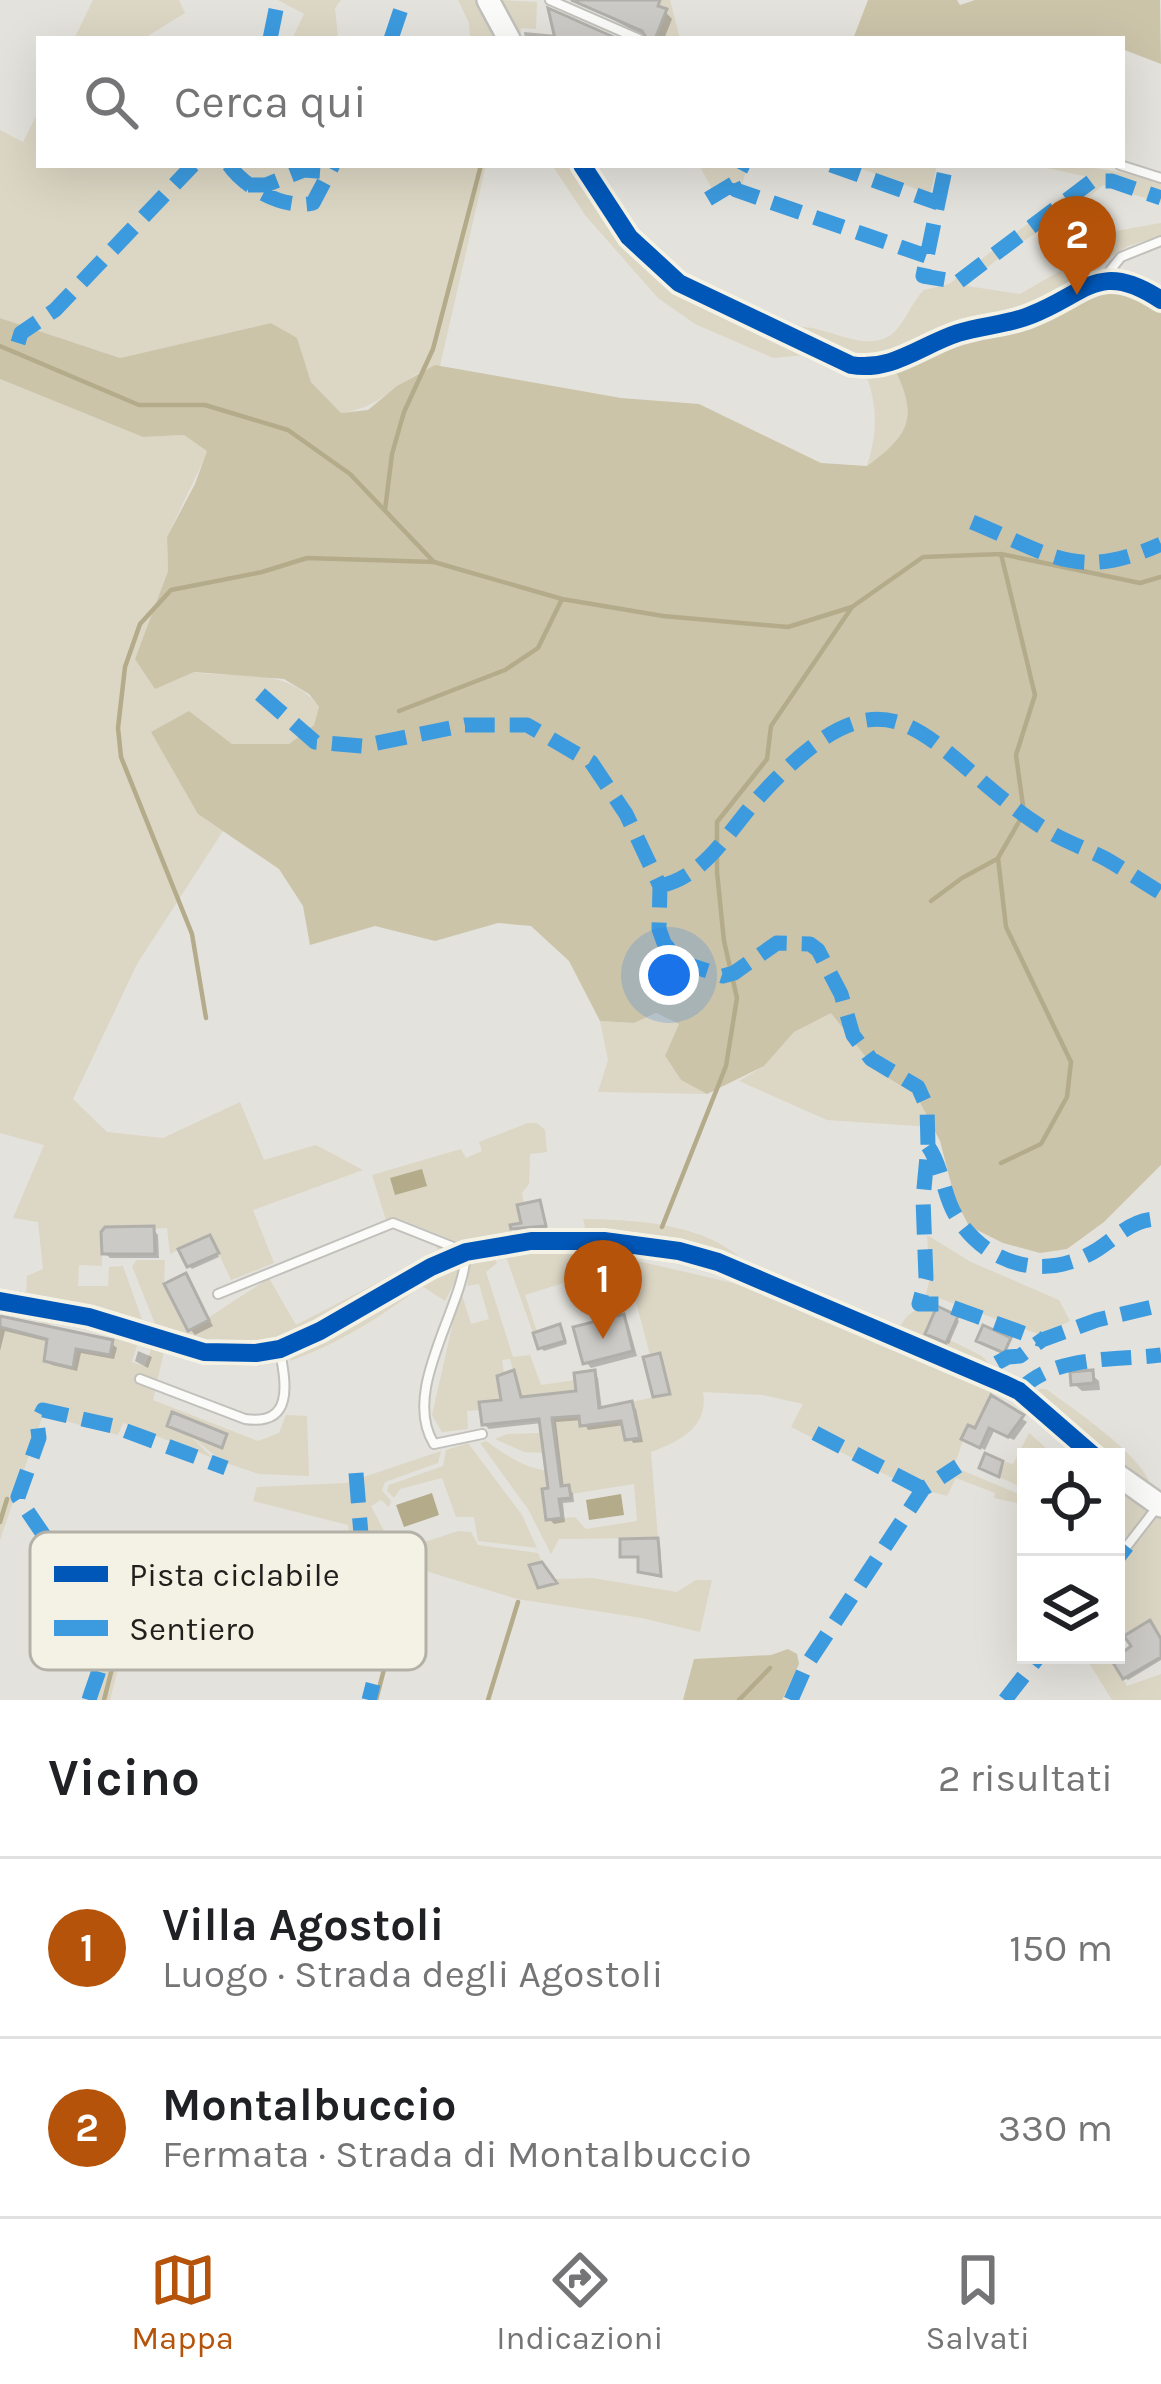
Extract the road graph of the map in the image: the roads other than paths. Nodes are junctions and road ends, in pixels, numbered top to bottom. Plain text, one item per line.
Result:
1 (488, 0) edge
2 (550, 0) edge
3 (507, 36) edge
4 (632, 36) edge
5 (1125, 167) edge
6 (584, 168) edge
7 (1161, 178) edge
8 (1161, 241) edge
9 (1102, 281) junction
10 (1161, 300) edge
11 (466, 1252) junction
12 (218, 1294) dead end
13 (0, 1300) edge
14 (280, 1349) junction
15 (140, 1379) dead end
16 (482, 1434) dead end
17 (1085, 1448) edge
18 (1125, 1480) edge
19 (1160, 1505) edge
20 (1127, 1546) dead end

1 - 3 street
2 - 4 lane
5 - 7 lane
6 - 9 street
8 - 9 lane
9 - 10 street
11 - 12 lane
11 - 14 street
11 - 16 lane
11 - 17 street
13 - 14 street
14 - 15 lane
18 - 19 street
19 - 20 lane

